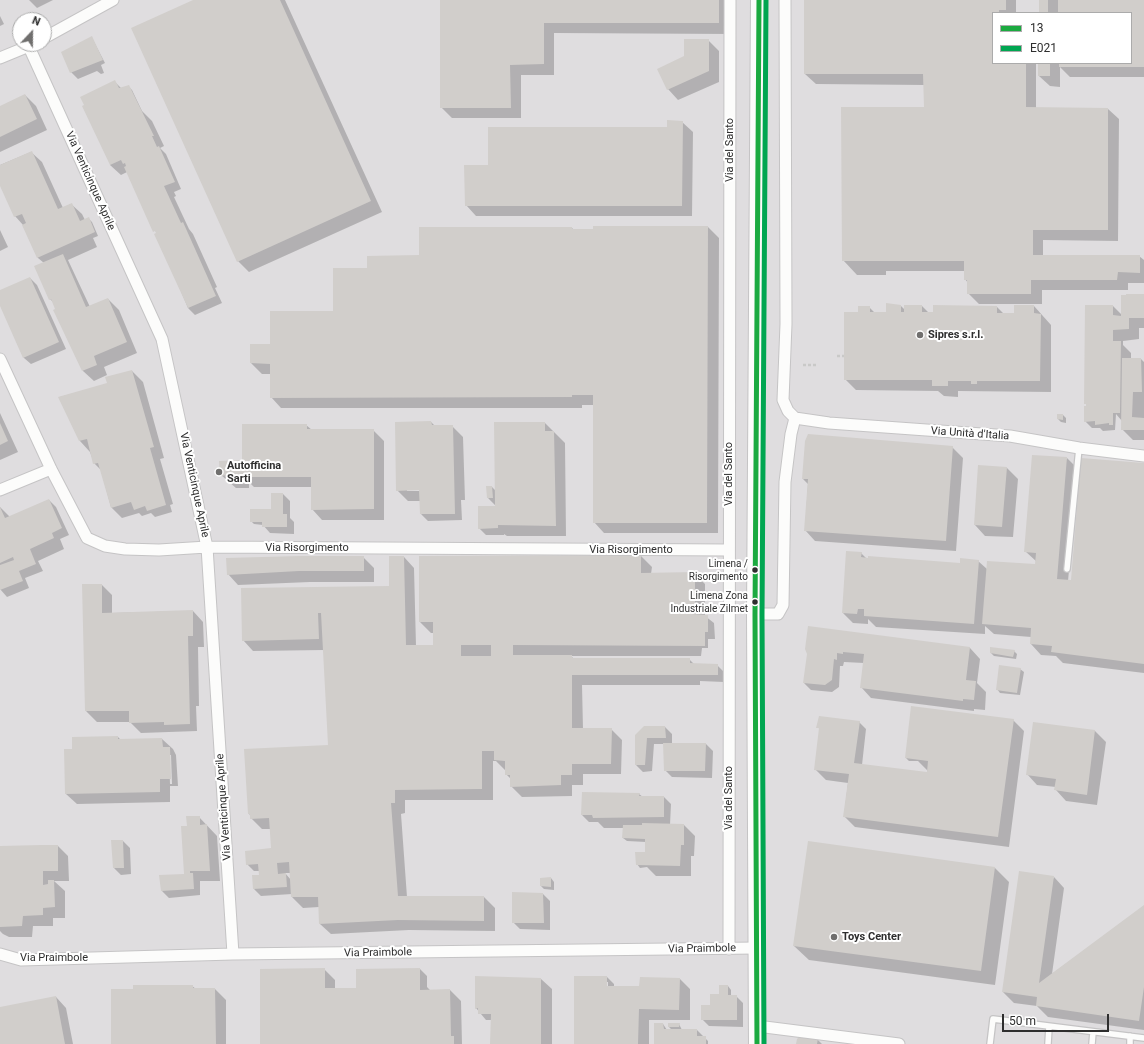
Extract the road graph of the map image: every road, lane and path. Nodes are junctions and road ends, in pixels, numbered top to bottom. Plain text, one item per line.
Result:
1 (113, 0) edge
2 (730, 0) edge
3 (759, 0) edge
4 (785, 0) edge
5 (52, 34) edge
6 (14, 52) edge
7 (34, 52) edge
8 (0, 58) edge
9 (837, 356) dead end
10 (844, 356) dead end
11 (0, 359) edge
12 (804, 365) dead end
13 (816, 365) dead end
14 (795, 418) junction
15 (1079, 448) junction
16 (1144, 456) edge
17 (51, 469) junction
18 (0, 490) edge
19 (207, 547) junction
20 (729, 550) junction
21 (1067, 569) dead end
22 (755, 614) junction
23 (757, 948) junction
24 (729, 949) junction
25 (0, 954) edge
26 (234, 954) junction
27 (757, 1026) junction
28 (1049, 1027) junction
29 (1093, 1032) junction
30 (1130, 1036) junction
31 (1144, 1038) edge
32 (757, 1044) edge
33 (898, 1044) edge
34 (990, 1044) edge
35 (1048, 1044) edge
36 (1092, 1044) edge
37 (1130, 1044) edge

1 - 5 street
2 - 20 street, Via del Santo
3 - 22 street
4 - 14 street
6 - 8 street
7 - 19 street, Via Venticinque Aprile
9 - 10 path
11 - 17 street, Via Risorgimento
12 - 13 path
14 - 15 street, Via Unità d'Italia
14 - 22 street
15 - 16 street, Via Unità d'Italia
15 - 21 lane
17 - 18 street
17 - 19 street, Via Risorgimento
19 - 20 street, Via Risorgimento
19 - 26 street, Via Venticinque Aprile
20 - 24 street, Via del Santo
22 - 23 street
23 - 24 street, Via Praimbole
23 - 27 street
24 - 26 street, Via Praimbole
25 - 26 street, Via Praimbole
27 - 32 street
27 - 33 street
28 - 29 lane
28 - 34 lane
28 - 35 lane
29 - 30 lane
29 - 36 lane
30 - 31 lane
30 - 37 lane

